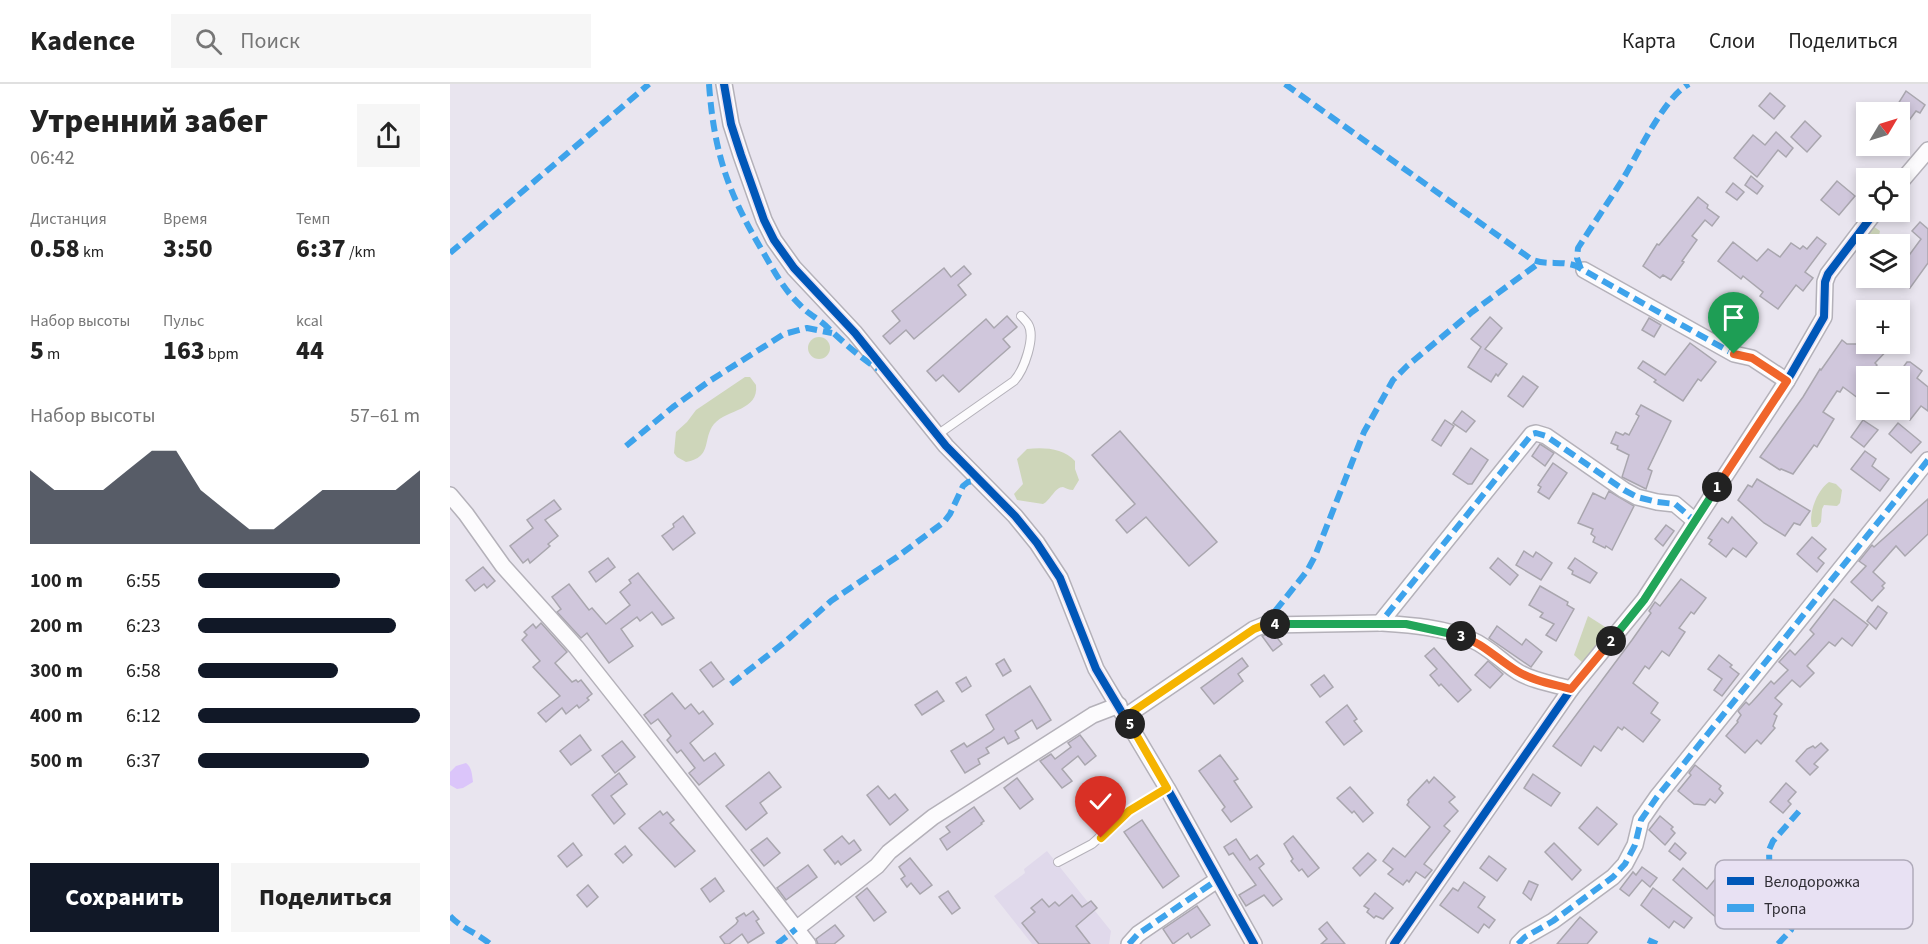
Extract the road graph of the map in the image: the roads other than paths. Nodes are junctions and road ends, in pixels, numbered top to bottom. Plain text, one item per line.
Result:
1 (724, 84) edge
2 (1928, 150) edge
3 (1910, 171) edge
4 (1867, 222) edge
5 (1584, 270) dead end
6 (1021, 316) dead end
7 (1787, 381) junction
8 (937, 435) junction
9 (1928, 460) edge
10 (450, 495) edge
11 (1695, 521) junction
12 (1380, 623) junction
13 (1571, 689) junction
14 (1122, 711) junction
15 (1167, 788) junction
16 (1058, 862) dead end
17 (1217, 880) junction
18 (796, 929) junction
19 (808, 944) edge
20 (1129, 944) edge
21 (1254, 944) edge
22 (1394, 944) edge
23 (1518, 944) edge

1 - 8 street
2 - 3 street
4 - 7 street
5 - 7 street
6 - 8 lane
7 - 11 street
8 - 14 street
9 - 23 street
10 - 18 street
11 - 12 street
11 - 13 street
12 - 13 street
12 - 14 street
13 - 22 street
14 - 15 street
14 - 18 street
15 - 16 lane
15 - 17 street
17 - 20 street
17 - 21 street
18 - 19 street

